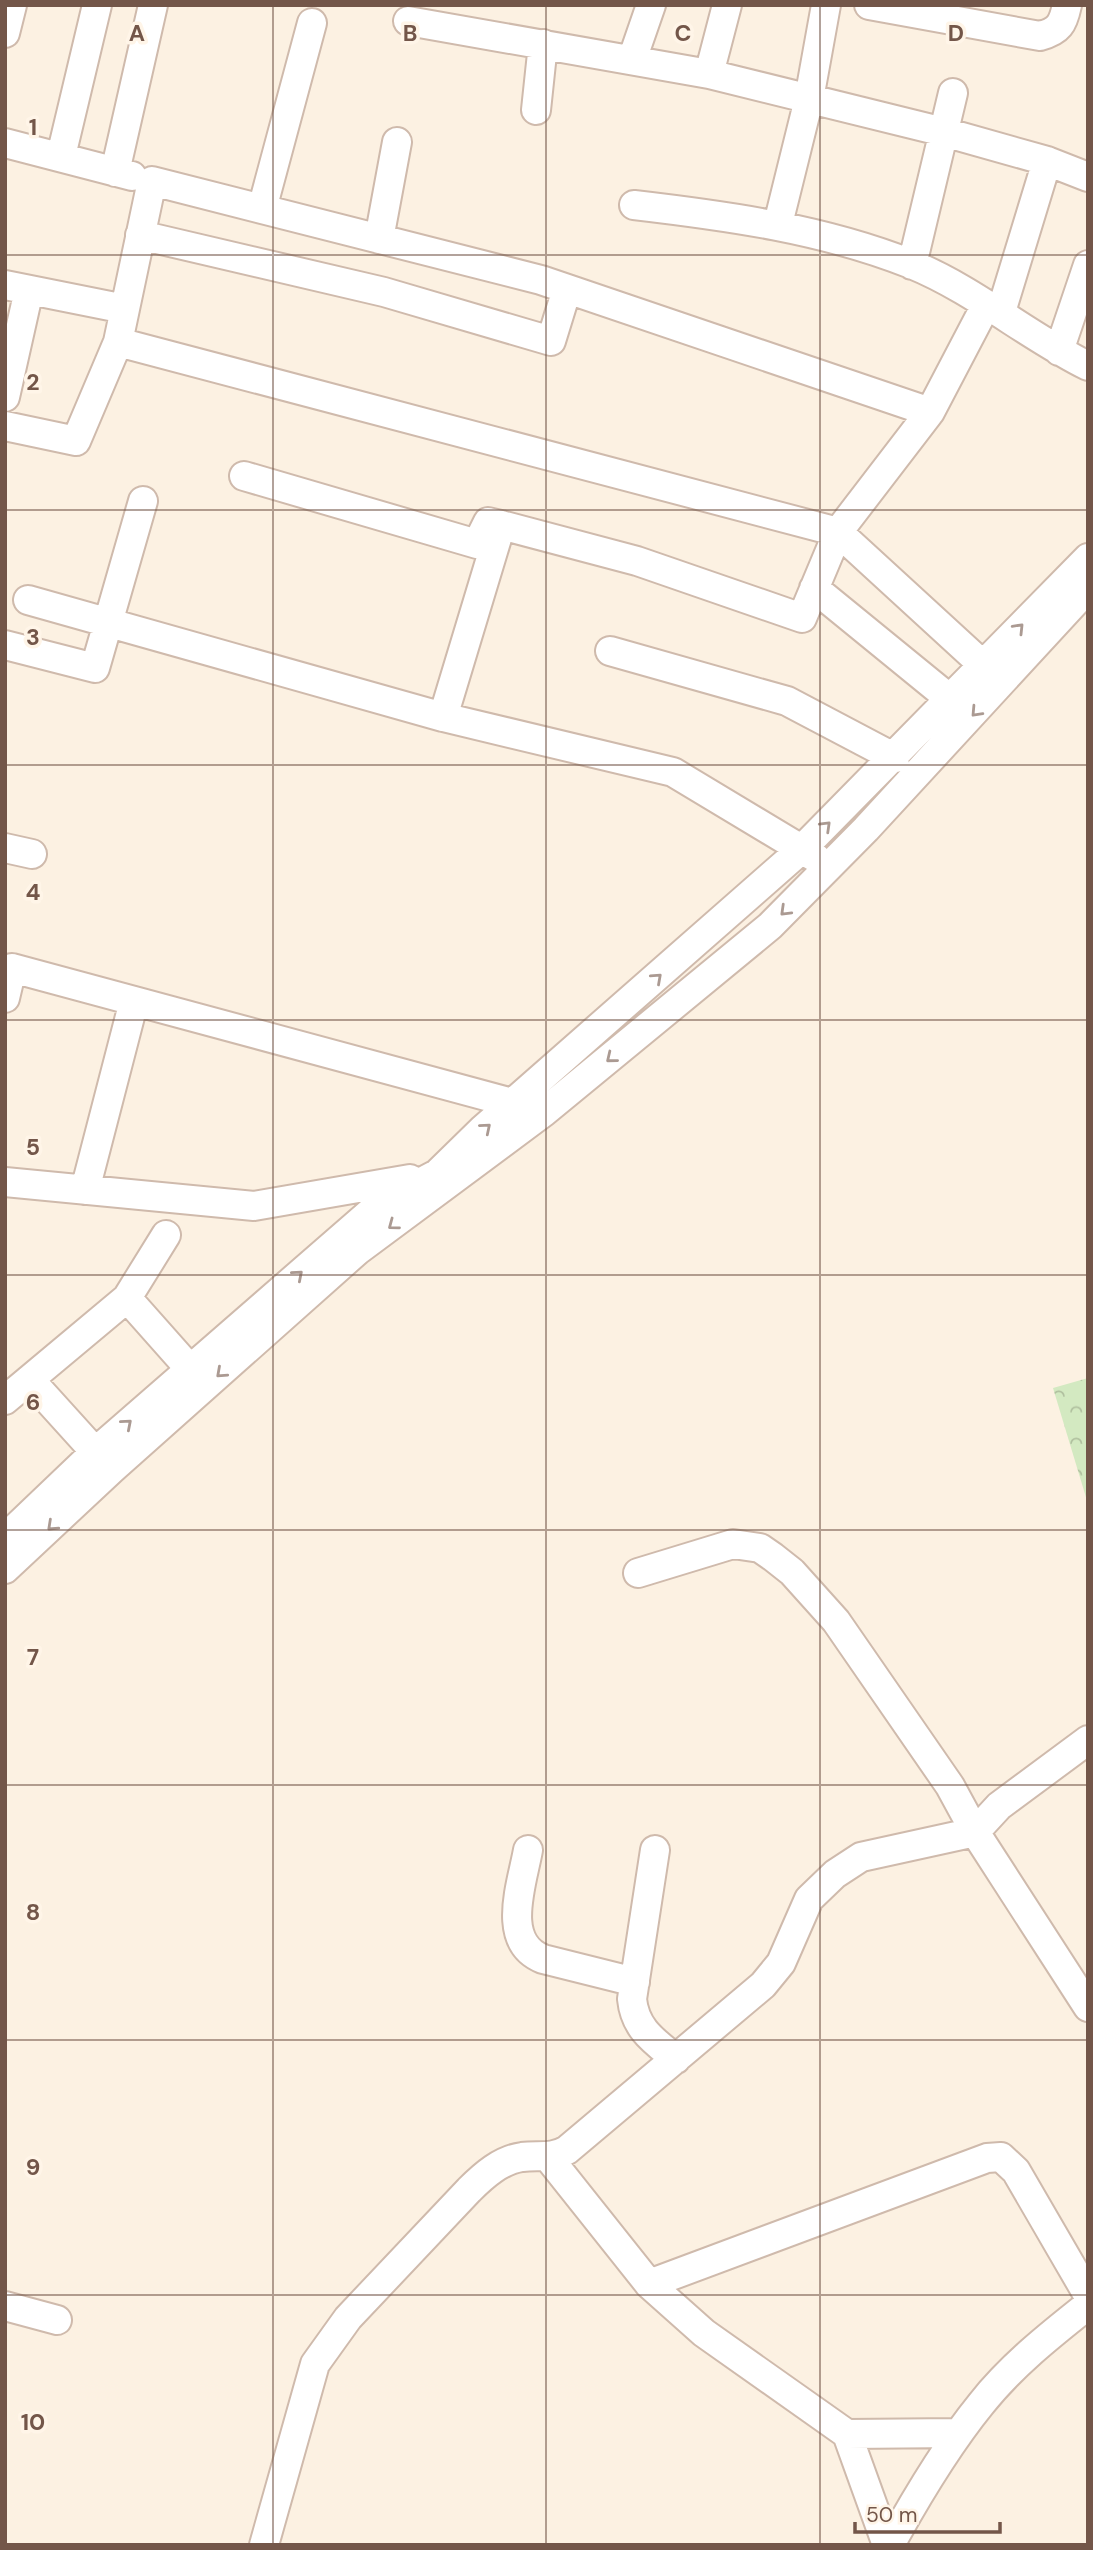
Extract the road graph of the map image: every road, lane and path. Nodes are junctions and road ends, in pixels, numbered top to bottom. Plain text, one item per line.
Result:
1 (12, 5) edge
2 (97, 5) edge
3 (153, 5) edge
4 (650, 5) edge
5 (727, 5) edge
6 (826, 5) edge
7 (869, 5) edge
8 (1067, 5) edge
9 (408, 21) dead end
10 (312, 23) dead end
11 (5, 33) edge
12 (543, 44) junction
13 (632, 60) junction
14 (709, 74) junction
15 (953, 93) dead end
16 (809, 99) junction
17 (536, 110) dead end
18 (944, 132) junction
19 (397, 142) dead end
20 (5, 143) edge
21 (61, 156) junction
22 (1047, 161) junction
23 (115, 172) junction
24 (1088, 177) edge
25 (152, 181) junction
26 (635, 205) dead end
27 (262, 209) junction
28 (778, 224) junction
29 (140, 235) junction
30 (379, 239) junction
31 (912, 265) junction
32 (1088, 265) edge
33 (17, 288) edge
34 (567, 289) junction
35 (993, 308) junction
36 (125, 309) junction
37 (118, 342) junction
38 (1059, 351) junction
39 (1088, 366) edge
40 (5, 397) edge
41 (930, 412) junction
42 (5, 426) edge
43 (244, 476) dead end
44 (143, 501) dead end
45 (501, 525) junction
46 (838, 532) junction
47 (1088, 558) edge
48 (814, 588) junction
49 (1088, 589) edge
50 (28, 600) dead end
51 (105, 622) junction
52 (5, 645) edge
53 (610, 651) dead end
54 (983, 666) junction
55 (950, 699) junction
56 (443, 718) junction
57 (895, 758) junction
58 (803, 848) junction
59 (829, 869) junction
60 (5, 998) edge
61 (134, 1001) junction
62 (516, 1104) junction
63 (544, 1112) junction
64 (442, 1179) junction
65 (5, 1182) edge
66 (85, 1190) junction
67 (166, 1235) dead end
68 (127, 1298) junction
69 (190, 1369) junction
70 (31, 1381) junction
71 (5, 1400) edge
72 (103, 1461) junction
73 (5, 1538) edge
74 (5, 1569) edge
75 (638, 1573) dead end
76 (1088, 1740) edge
77 (975, 1832) junction
78 (528, 1850) dead end
79 (655, 1850) dead end
80 (635, 1982) junction
81 (1088, 2007) edge
82 (676, 2059) junction
83 (548, 2157) junction
84 (649, 2284) junction
85 (1088, 2295) edge
86 (1088, 2305) edge
87 (5, 2306) edge
88 (57, 2320) dead end
89 (959, 2433) junction
90 (847, 2434) junction
91 (264, 2545) edge
92 (888, 2545) edge

1 - 11 street
2 - 21 street
3 - 23 street
4 - 13 street
5 - 14 street
6 - 16 street
7 - 8 street
9 - 12 street
10 - 27 street
12 - 13 street
12 - 17 street
13 - 14 street
14 - 16 street
15 - 18 street
16 - 18 street
16 - 28 street
18 - 22 street
18 - 31 street
19 - 30 street
20 - 21 street
21 - 23 street
22 - 24 street
22 - 35 street
23 - 25 street
25 - 27 street
25 - 29 street
26 - 28 street
27 - 30 street
28 - 31 street
29 - 34 street
29 - 36 street
30 - 34 street
31 - 35 street
32 - 38 street
33 - 36 street
33 - 40 street
34 - 41 street
35 - 38 street
35 - 41 street
36 - 37 street
37 - 42 street
37 - 46 street
38 - 39 street
41 - 46 street
43 - 45 street
44 - 51 street
45 - 48 street
45 - 56 street
46 - 48 street
46 - 54 street
54 -> 47 street
48 - 55 street
49 -> 59 street
50 - 51 street
51 - 52 street
51 - 56 street
53 - 57 street
54 - 55 street
55 - 57 street
56 - 58 street
58 -> 57 street
58 - 59 street
62 -> 58 street
59 -> 63 street
60 - 61 street
61 - 62 street
61 - 66 street
62 - 63 street
64 -> 62 street
63 - 64 street
64 - 66 street
69 -> 64 street
64 -> 72 street
65 - 66 street
67 - 68 street
68 - 69 street
68 - 70 street
72 -> 69 street
70 - 71 street
70 - 72 street
72 - 73 street
72 -> 74 street
75 - 77 street
76 - 77 street
77 - 81 street
77 - 82 street
78 - 80 street
79 - 80 street
80 - 82 street
82 - 83 street
83 - 84 street
83 - 91 street
84 - 85 street
84 - 90 street
86 - 89 street
87 - 88 street
89 - 90 street
89 - 92 street
90 - 92 street

